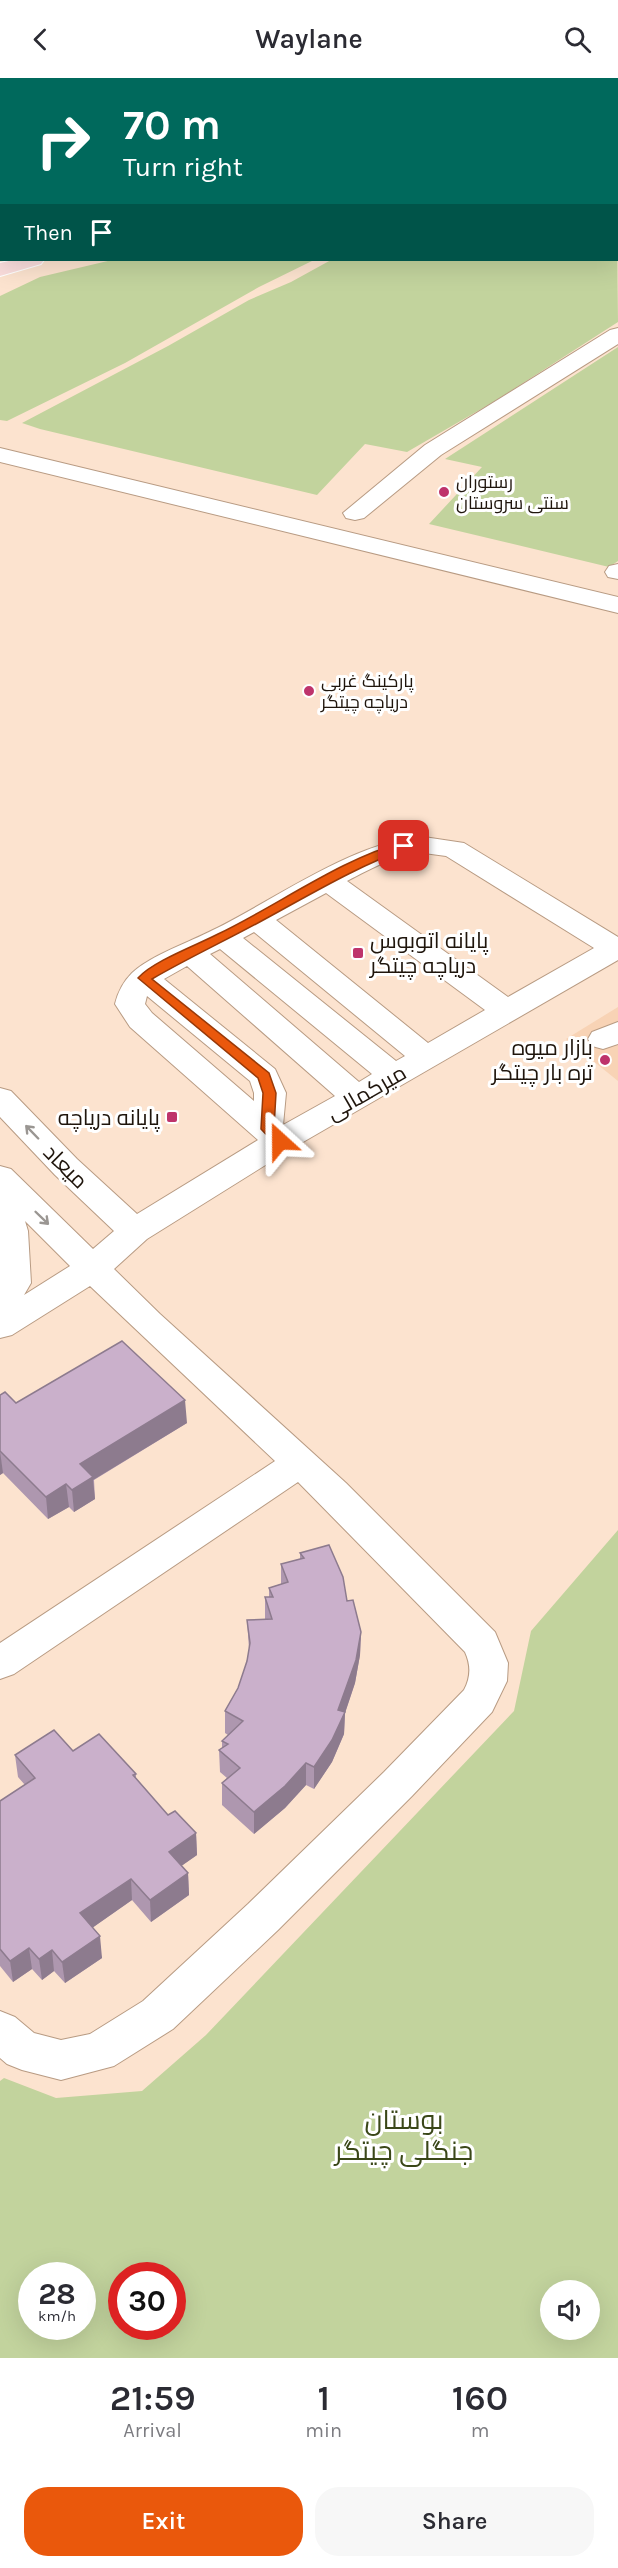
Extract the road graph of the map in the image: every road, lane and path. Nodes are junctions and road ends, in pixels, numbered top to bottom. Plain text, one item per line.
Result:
1 (31, 261) edge
2 (0, 270) edge
3 (618, 335) edge
4 (0, 456) edge
5 (355, 513) dead end
6 (618, 605) edge
7 (328, 881) junction
8 (255, 918) junction
9 (223, 937) junction
10 (617, 948) edge
11 (189, 952) junction
12 (507, 1011) junction
13 (425, 1056) junction
14 (394, 1076) junction
15 (356, 1097) junction
16 (0, 1098) edge
17 (274, 1135) junction
18 (66, 1167) junction
19 (0, 1176) edge
20 (0, 1193) edge
21 (135, 1231) junction
22 (93, 1268) junction
23 (0, 1307) edge
24 (0, 1326) edge
25 (300, 1462) junction
26 (0, 1663) edge
27 (0, 2031) edge

1 - 2 main road
3 - 5 street
4 - 6 street
7 - 8 street
7 - 10 street
7 - 12 street
8 - 9 street
8 - 13 street
9 - 11 street
9 - 14 street
10 - 12 street, میرکمالی
11 - 15 street
11 - 17 street
12 - 13 street, میرکمالی
13 - 14 street, میرکمالی
14 - 15 street, میرکمالی
15 - 17 street, میرکمالی
18 -> 16 street, میعاد
17 - 21 street, میرکمالی
18 - 19 street
18 - 21 street, میعاد
19 -> 22 street
20 - 23 street
21 - 22 street, میرکمالی
22 - 24 street, میرکمالی
22 - 25 street
25 - 26 street
25 - 27 street

